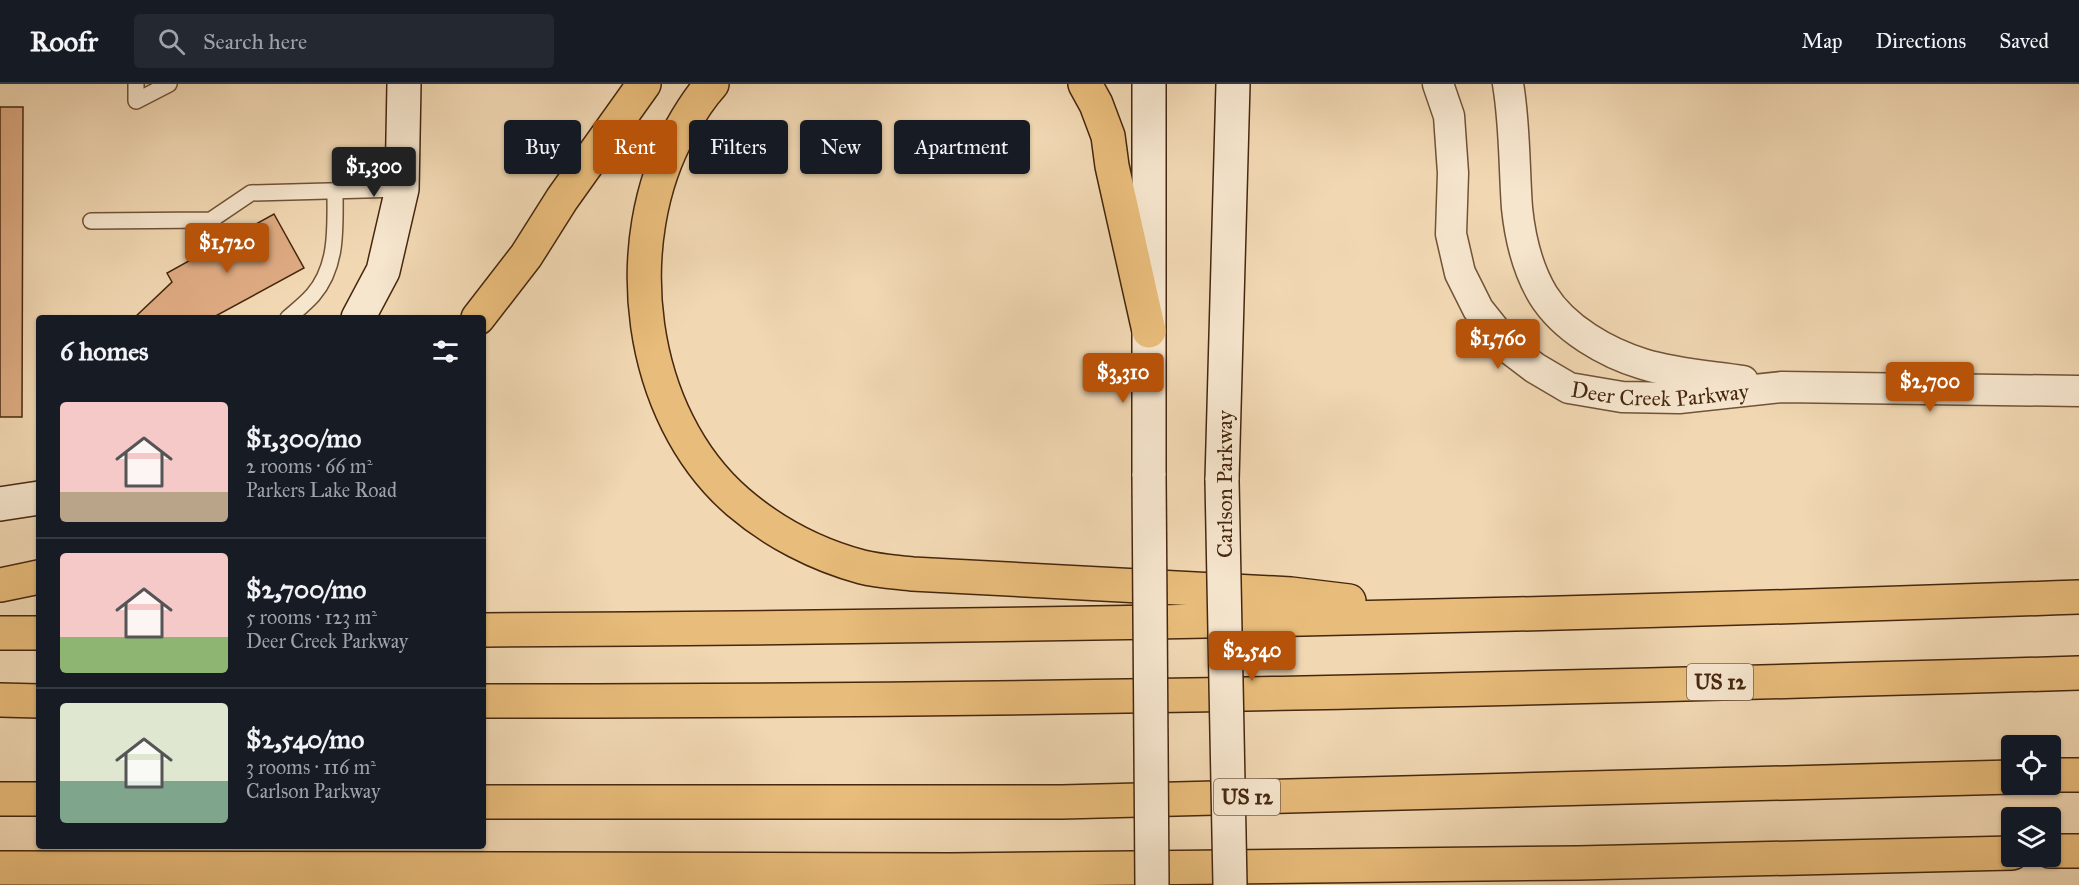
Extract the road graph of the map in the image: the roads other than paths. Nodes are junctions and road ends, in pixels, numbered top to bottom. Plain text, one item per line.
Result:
1 (136, 84) edge
2 (169, 84) edge
3 (404, 84) edge
4 (644, 84) edge
5 (712, 84) edge
6 (1085, 84) edge
7 (1149, 84) edge
8 (1233, 84) edge
9 (1438, 84) edge
10 (1508, 84) edge
11 (402, 189) junction
12 (335, 191) junction
13 (91, 221) dead end
14 (291, 315) edge
15 (360, 315) edge
16 (479, 315) edge
17 (1149, 331) junction
18 (1782, 387) junction
19 (2079, 391) edge
20 (36, 498) edge
21 (0, 504) edge
22 (36, 578) edge
23 (0, 585) edge
24 (2079, 597) edge
25 (1470, 616) junction
26 (486, 630) edge
27 (0, 633) edge
28 (36, 633) edge
29 (2079, 673) edge
30 (0, 700) edge
31 (36, 700) edge
32 (486, 701) edge
33 (2079, 775) edge
34 (2061, 776) edge
35 (2001, 777) edge
36 (0, 798) edge
37 (36, 799) edge
38 (486, 802) edge
39 (2079, 850) edge
40 (2061, 851) edge
41 (2001, 853) edge
42 (1578, 863) junction
43 (0, 868) edge
44 (1152, 885) edge
45 (1230, 885) edge
46 (1270, 885) edge

1 - 2 lane
3 - 11 main road
4 - 16 highway
5 - 25 highway
6 - 17 highway
7 - 17 main road
8 - 45 main road, Carlson Parkway, bridge
9 - 18 street, Deer Creek Parkway
10 - 18 street, Deer Creek Parkway
11 - 12 lane
11 - 15 main road
12 - 13 lane
12 - 14 lane
17 - 44 main road, bridge
18 - 19 street, Deer Creek Parkway
20 - 21 main road
22 - 23 highway
24 - 25 highway
25 - 26 highway
27 - 28 highway
29 - 32 highway, US 12
30 - 31 highway
33 - 34 highway
35 - 38 highway, US 12
36 - 37 highway
39 - 40 highway
41 - 42 highway
42 - 43 highway
42 - 46 highway

